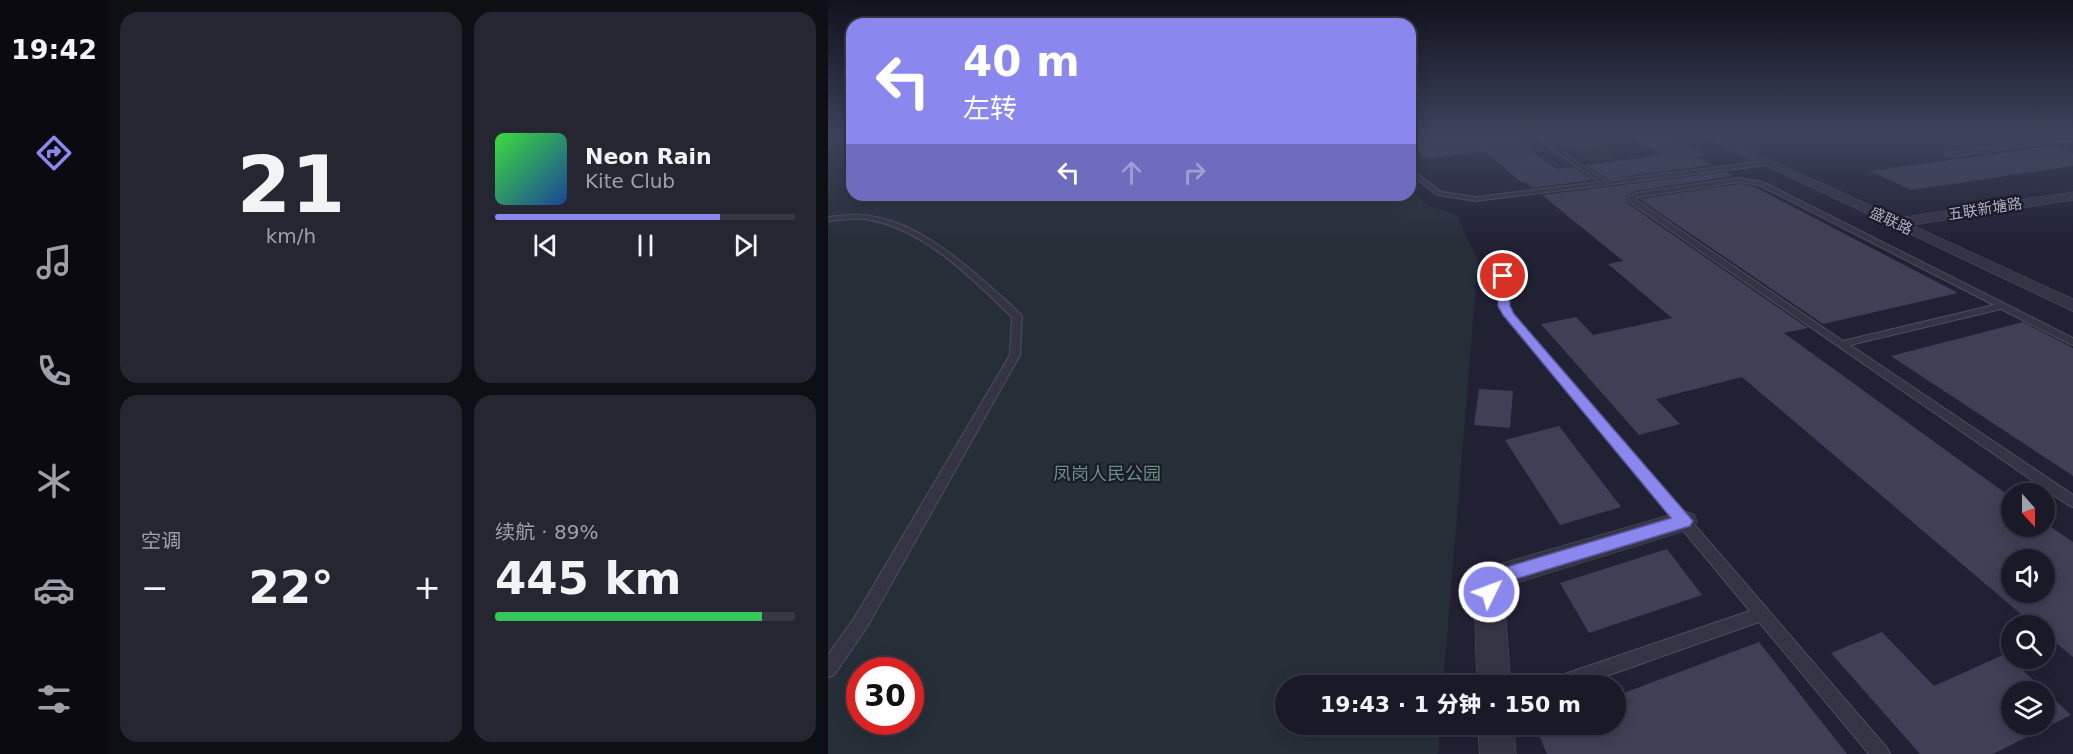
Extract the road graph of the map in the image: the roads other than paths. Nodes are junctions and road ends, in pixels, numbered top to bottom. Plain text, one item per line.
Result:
1 (1587, 171) edge
2 (1701, 171) edge
3 (1785, 171) edge
4 (1416, 175) edge
5 (1605, 183) junction
6 (2073, 196) edge
7 (828, 219) edge
8 (1896, 223) junction
9 (1503, 276) dead end
10 (2001, 306) junction
11 (2073, 306) edge
12 (2073, 342) edge
13 (1841, 344) junction
14 (2073, 502) edge
15 (1684, 521) junction
16 (1762, 614) junction
17 (828, 669) edge
18 (1493, 675) edge
19 (1585, 675) edge
20 (1497, 735) edge
21 (1498, 754) edge
22 (1881, 754) edge

1 - 5 lane
2 - 5 lane
3 - 8 street, 盛联路
4 - 5 lane
6 - 8 street, 五联新塘路
7 - 17 lane
8 - 11 street, 盛联路
9 - 15 lane
10 - 12 lane
10 - 13 lane
10 - 13 lane
13 - 14 lane
15 - 16 lane
15 - 18 street
16 - 19 lane
16 - 22 lane
20 - 21 street

